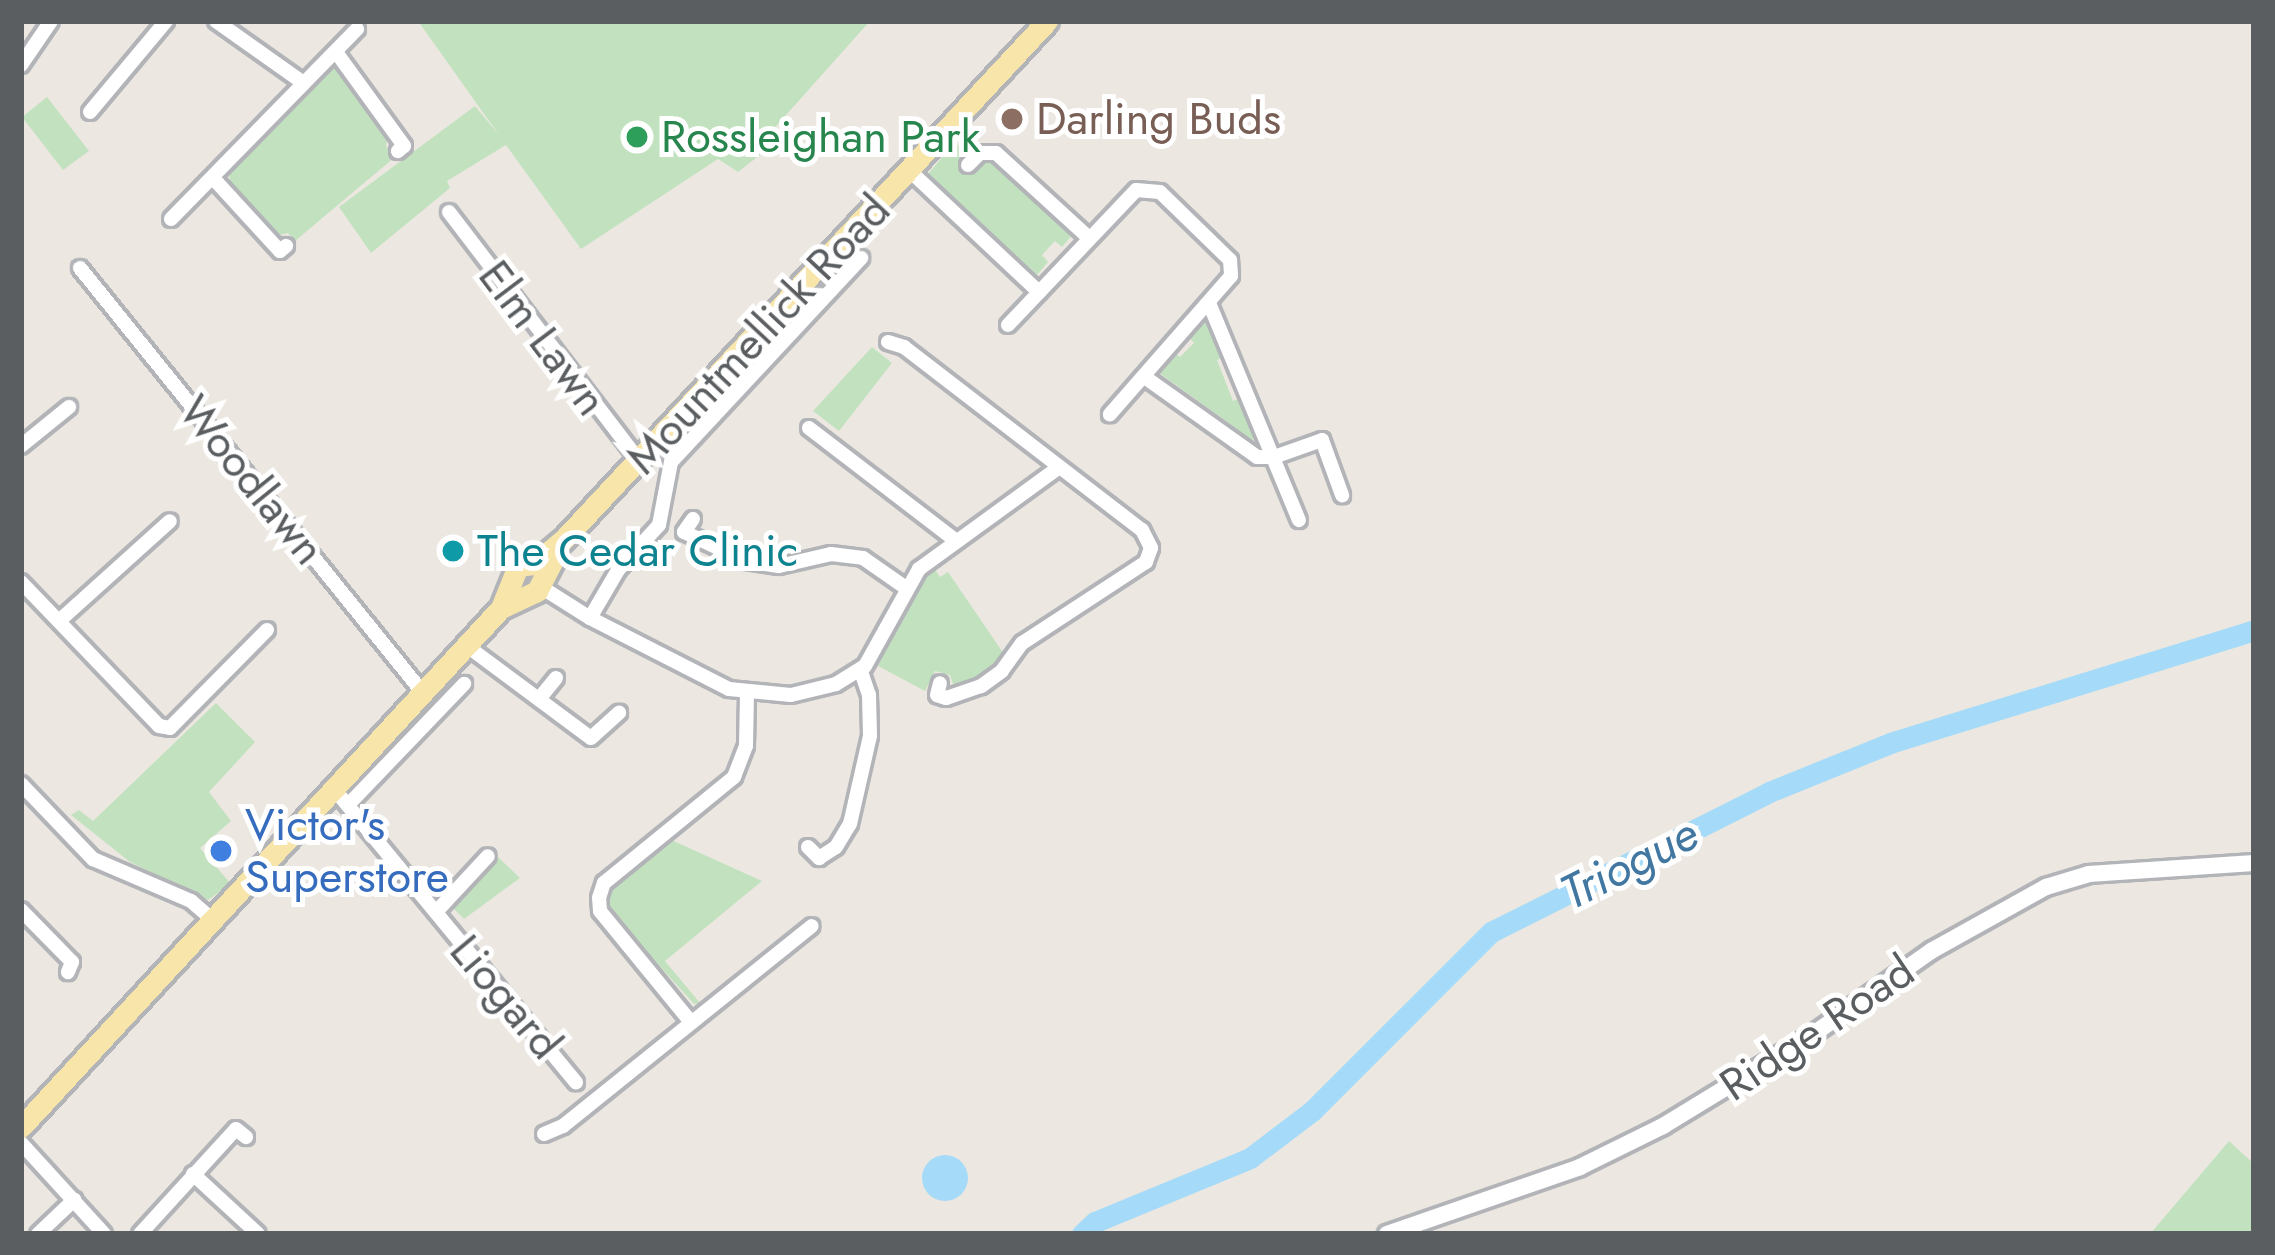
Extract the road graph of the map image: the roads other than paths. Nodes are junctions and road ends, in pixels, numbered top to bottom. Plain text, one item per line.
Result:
1 (51, 21) edge
2 (166, 21) edge
3 (216, 21) edge
4 (1048, 21) edge
5 (357, 28) dead end
6 (336, 52) junction
7 (21, 65) edge
8 (302, 82) junction
9 (90, 112) dead end
10 (398, 151) dead end
11 (968, 165) dead end
12 (910, 171) junction
13 (213, 178) junction
14 (449, 212) dead end
15 (171, 219) dead end
16 (1089, 238) junction
17 (286, 246) dead end
18 (861, 258) dead end
19 (80, 268) dead end
20 (1039, 292) junction
21 (1209, 303) junction
22 (1008, 325) dead end
23 (888, 342) dead end
24 (1146, 378) junction
25 (70, 407) dead end
26 (1110, 414) dead end
27 (809, 428) dead end
28 (21, 446) edge
29 (1274, 457) junction
30 (640, 462) junction
31 (1058, 468) junction
32 (1342, 495) dead end
33 (693, 519) dead end
34 (1299, 520) dead end
35 (171, 522) dead end
36 (956, 542) junction
37 (531, 581) junction
38 (21, 582) edge
39 (907, 588) junction
40 (590, 619) junction
41 (59, 621) junction
42 (267, 629) dead end
43 (467, 646) junction
44 (861, 671) junction
45 (556, 679) dead end
46 (940, 683) dead end
47 (464, 684) dead end
48 (747, 693) junction
49 (423, 694) junction
50 (538, 699) junction
51 (620, 713) dead end
52 (21, 784) edge
53 (342, 797) junction
54 (808, 847) dead end
55 (488, 856) dead end
56 (2254, 863) edge
57 (21, 910) edge
58 (436, 912) junction
59 (215, 922) junction
60 (812, 926) dead end
61 (68, 972) dead end
62 (690, 1021) junction
63 (576, 1082) dead end
64 (21, 1127) edge
65 (544, 1134) dead end
66 (246, 1137) dead end
67 (21, 1143) edge
68 (193, 1174) junction
69 (74, 1200) junction
70 (38, 1234) edge
71 (104, 1234) edge
72 (140, 1234) edge
73 (258, 1234) edge
74 (1387, 1234) edge

1 - 7 street
2 - 9 street
3 - 8 street
4 - 12 main road, Mountmellick Road
5 - 6 street
6 - 8 street
6 - 10 street
8 - 13 street
11 - 16 street
12 - 20 street
12 - 30 main road, Mountmellick Road
13 - 15 street
13 - 17 street
14 - 30 street, Elm Lawn
16 - 20 street
16 - 21 street
18 - 40 street
19 - 49 street, Woodlawn
20 - 22 street
21 - 24 street
21 - 29 street
23 - 31 street
24 - 26 street
24 - 29 street
25 - 28 street
27 - 36 street
29 - 32 street
29 - 34 street
30 - 37 main road, Mountmellick Road
31 - 36 street
31 - 46 street
33 - 39 street
35 - 41 street
36 - 39 street
37 - 40 street
37 - 43 main road, Mountmellick Road
38 - 41 street
39 - 44 street
40 - 48 street
41 - 42 street
43 - 49 main road, Mountmellick Road
43 - 50 street
44 - 48 street
44 - 54 street
45 - 50 street
47 - 53 street
48 - 62 street
49 - 53 main road, Mountmellick Road
50 - 51 street
52 - 59 street
53 - 58 street, Liogard
53 - 59 main road, Mountmellick Road
55 - 58 street, Liogard
56 - 74 street, Ridge Road
57 - 61 street
58 - 63 street, Liogard
59 - 64 main road, Mountmellick Road
60 - 62 street
62 - 65 street
66 - 68 street
67 - 69 street
68 - 72 street
68 - 73 street
69 - 70 street
69 - 71 street

